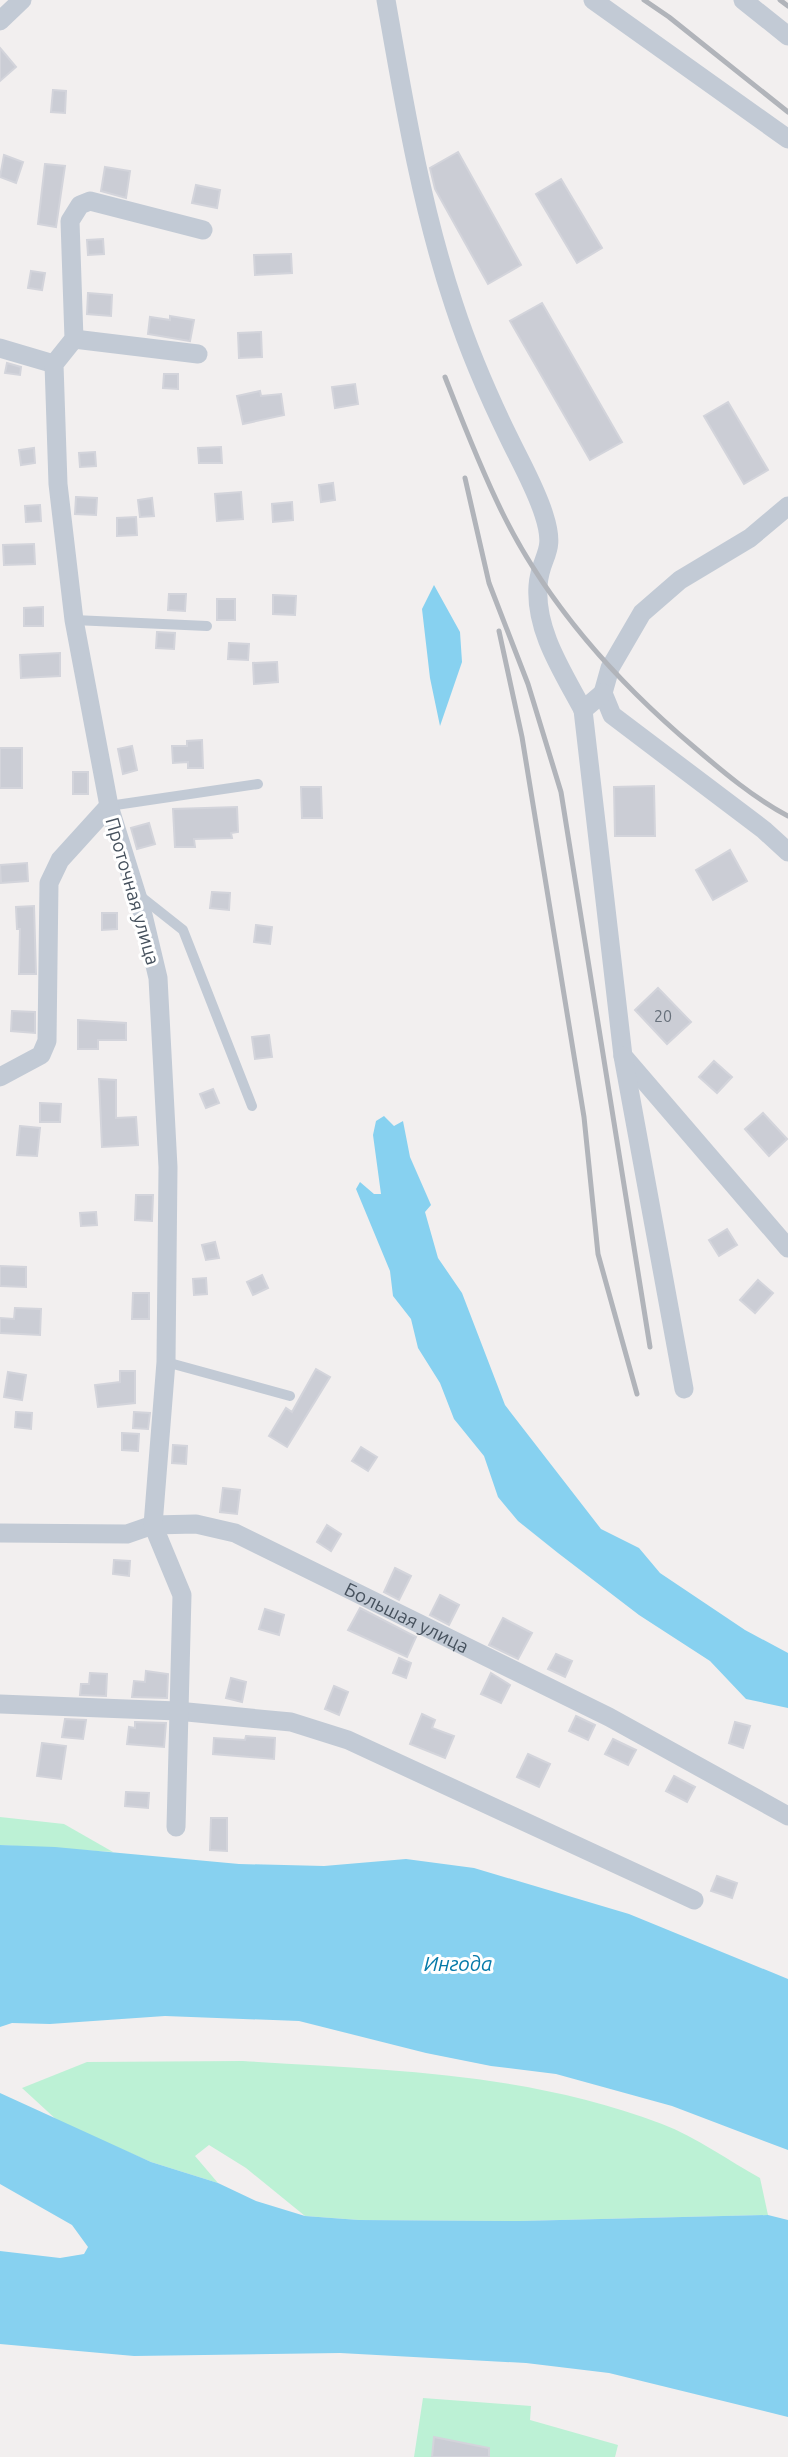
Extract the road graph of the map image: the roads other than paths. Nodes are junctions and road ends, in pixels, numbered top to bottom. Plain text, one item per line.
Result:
1 (22, 0) edge
2 (386, 0) edge
3 (593, 0) edge
4 (743, 0) edge
5 (0, 21) edge
6 (788, 36) edge
7 (788, 139) edge
8 (203, 230) dead end
9 (74, 339) junction
10 (0, 348) edge
11 (198, 354) dead end
12 (54, 363) junction
13 (788, 506) edge
14 (74, 620) junction
15 (207, 626) dead end
16 (603, 693) junction
17 (583, 710) junction
18 (258, 784) dead end
19 (109, 806) junction
20 (788, 852) edge
21 (137, 893) junction
22 (623, 1056) junction
23 (0, 1077) edge
24 (252, 1106) dead end
25 (788, 1248) edge
26 (166, 1362) junction
27 (684, 1389) dead end
28 (290, 1396) dead end
29 (153, 1525) junction
30 (0, 1533) edge
31 (0, 1704) edge
32 (177, 1712) junction
33 (788, 1816) edge
34 (176, 1827) dead end
35 (694, 1900) dead end

1 - 5 street
2 - 17 street
3 - 7 street
4 - 6 street
8 - 9 street
9 - 11 street
9 - 12 street
10 - 12 street
12 - 14 street, Проточная улица
13 - 16 street
14 - 15 lane
14 - 19 street, Проточная улица
16 - 17 street
16 - 20 street
17 - 22 street
18 - 19 lane
19 - 21 street, Проточная улица
19 - 23 street
21 - 24 lane
21 - 26 street, Проточная улица
22 - 25 street
22 - 27 street
26 - 28 lane
26 - 29 street, Проточная улица
29 - 30 street, Большая улица
29 - 32 street, Проточная улица
29 - 33 street, Большая улица
31 - 32 street
32 - 34 street, Проточная улица
32 - 35 street

